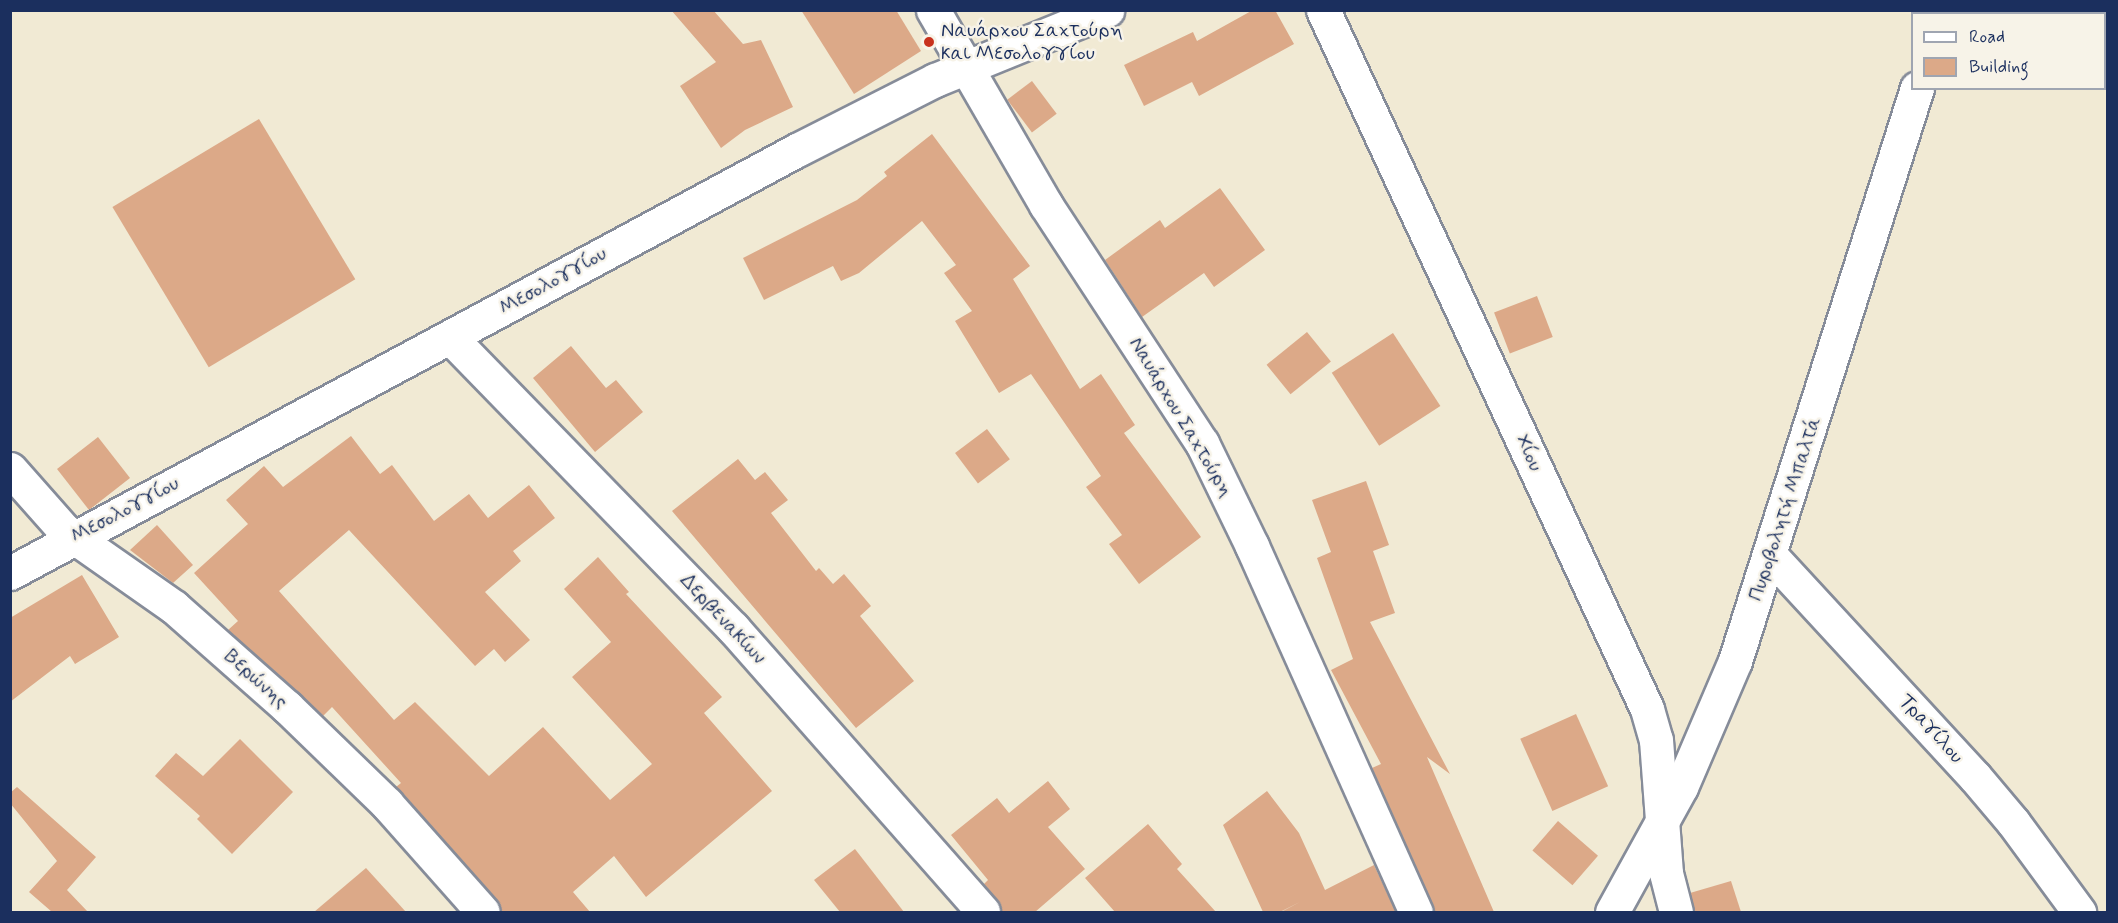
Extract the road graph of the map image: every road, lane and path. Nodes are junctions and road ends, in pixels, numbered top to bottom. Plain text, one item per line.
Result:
1 (933, 10) edge
2 (1107, 10) edge
3 (1323, 10) edge
4 (967, 66) junction
5 (1916, 90) edge
6 (450, 337) junction
7 (10, 469) edge
8 (75, 537) junction
9 (1771, 556) junction
10 (10, 573) edge
11 (1663, 823) junction
12 (483, 912) edge
13 (983, 912) edge
14 (1416, 912) edge
15 (1612, 912) edge
16 (1676, 912) edge
17 (2079, 912) edge

1 - 4 street, Ναυάρχου Σαχτούρη
2 - 4 street, Μεσολογγίου
3 - 11 street, Χίου
4 - 6 street, Μεσολογγίου
4 - 14 street, Ναυάρχου Σαχτούρη
5 - 9 street, Πυροβολητή Μπαλτά
6 - 8 street, Μεσολογγίου
6 - 13 street, Δερβενακίων
7 - 8 street, Βερώνης
8 - 10 street, Μεσολογγίου
8 - 12 street, Βερώνης
9 - 11 street, Πυροβολητή Μπαλτά
9 - 17 street, Τραγίλου
11 - 15 street, Πυροβολητή Μπαλτά
11 - 16 street, Χίου

